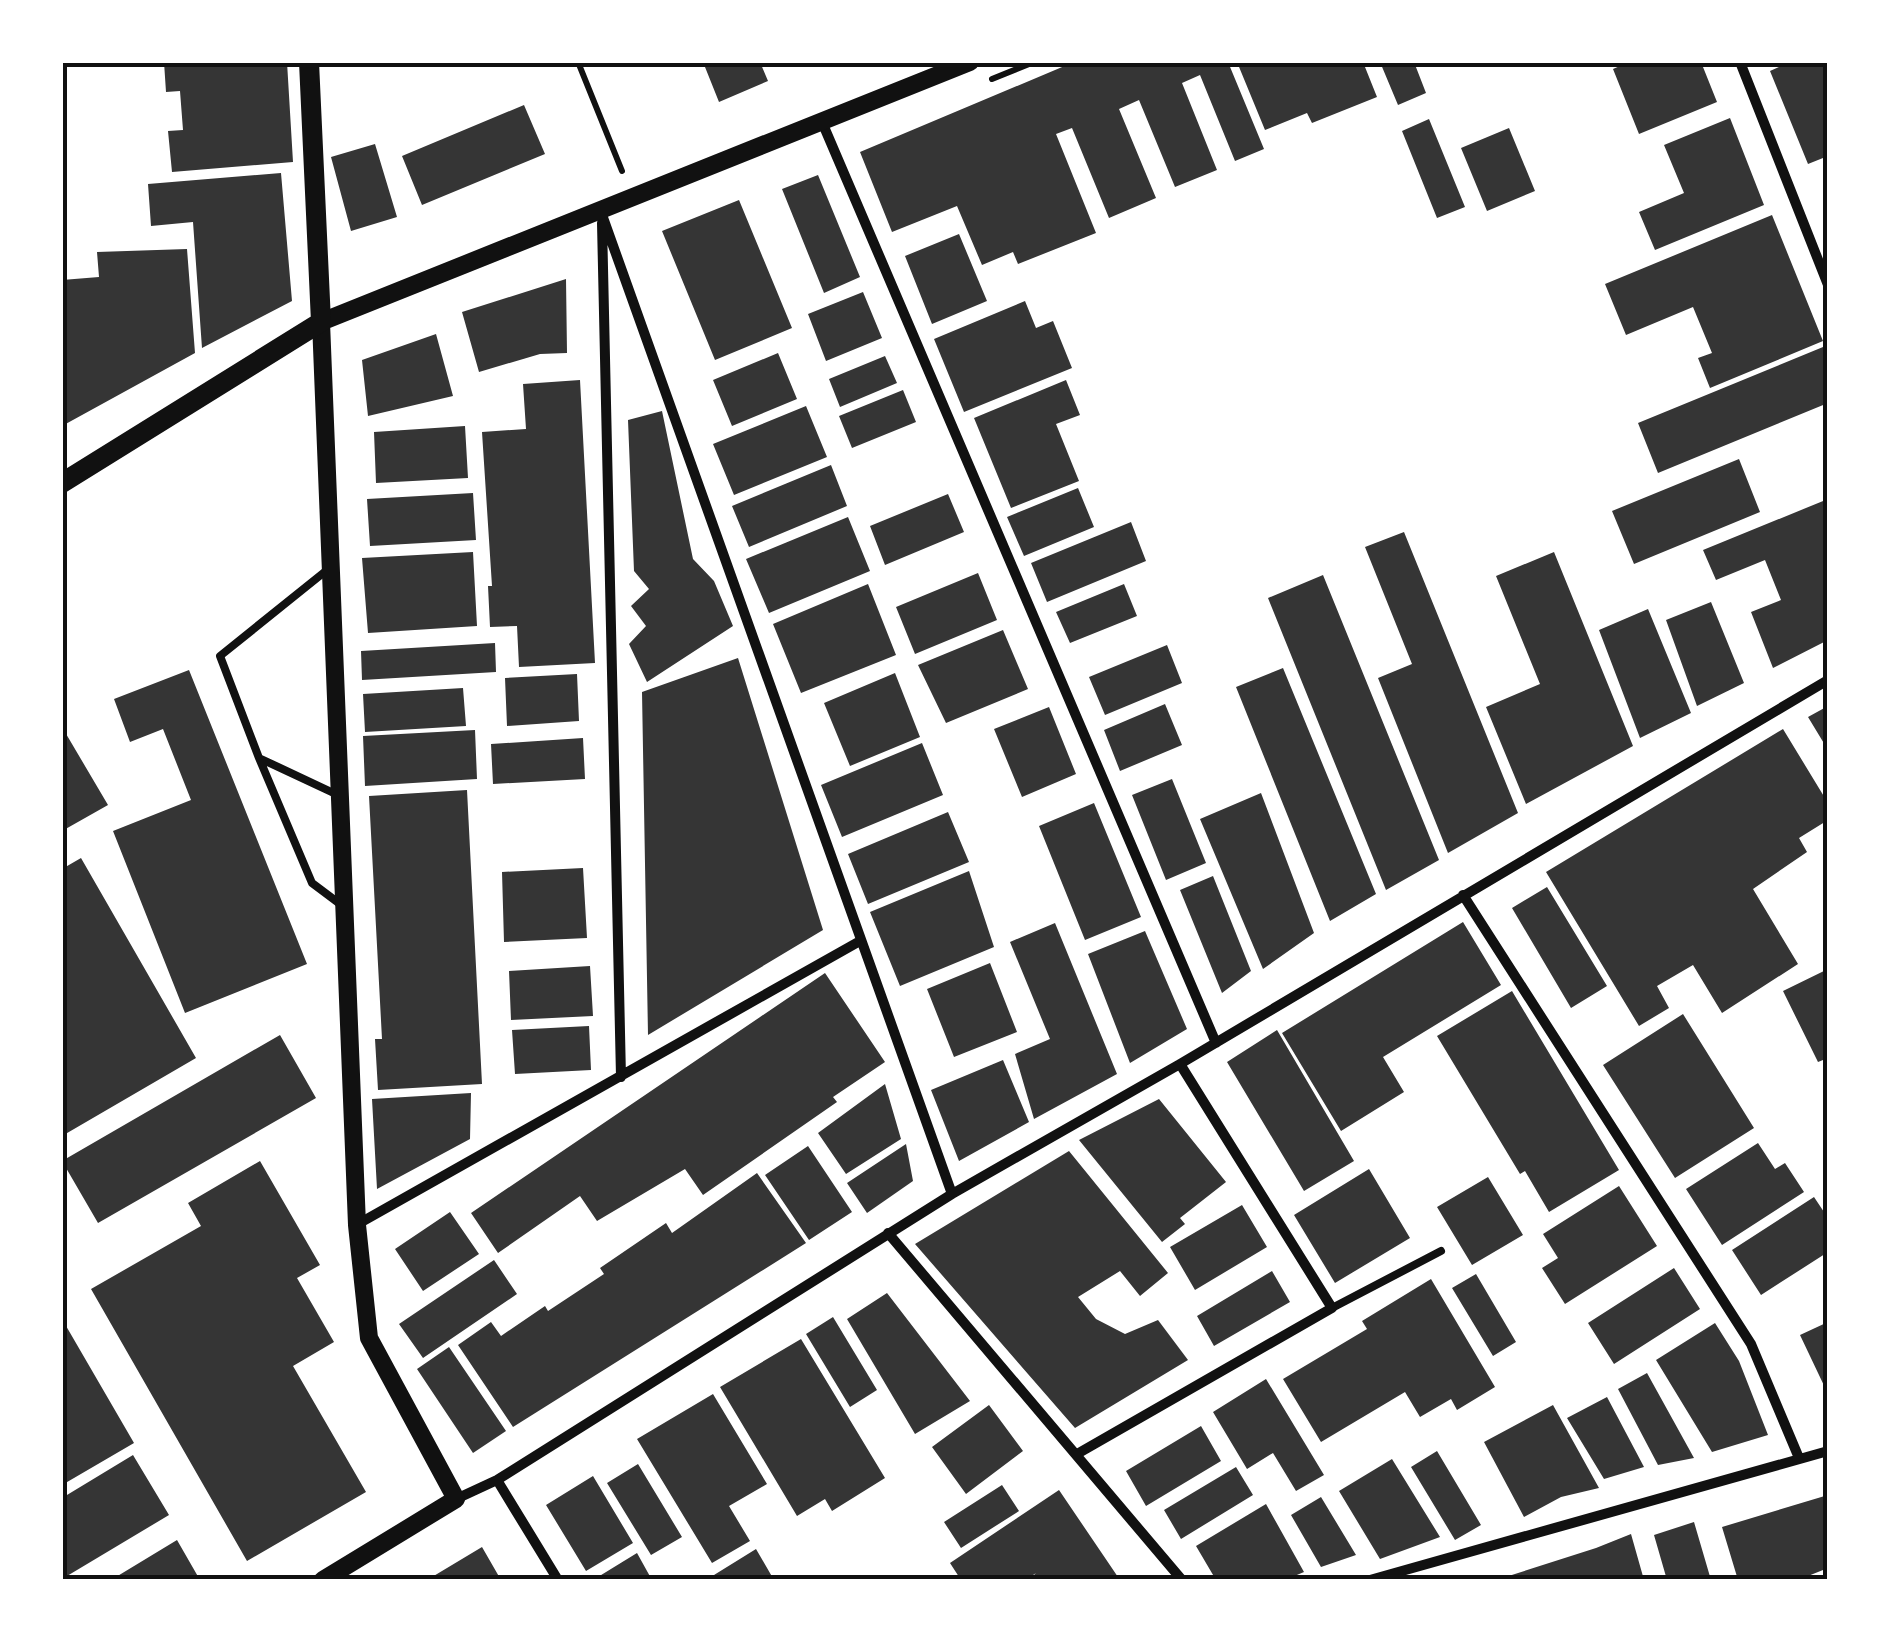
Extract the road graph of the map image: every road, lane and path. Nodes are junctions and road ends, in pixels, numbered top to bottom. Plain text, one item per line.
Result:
1 (308, 62) edge
2 (578, 62) edge
3 (970, 62) edge
4 (1740, 62) edge
5 (822, 122) junction
6 (622, 172) dead end
7 (601, 212) junction
8 (1828, 285) edge
9 (321, 322) junction
10 (62, 482) edge
11 (330, 567) junction
12 (1828, 680) edge
13 (258, 758) junction
14 (340, 796) junction
15 (1464, 895) junction
16 (344, 908) junction
17 (860, 941) junction
18 (1216, 1043) junction
19 (1180, 1064) junction
20 (621, 1077) junction
21 (952, 1194) junction
22 (357, 1225) junction
23 (888, 1234) junction
24 (1442, 1252) dead end
25 (1332, 1308) junction
26 (1828, 1451) edge
27 (1077, 1454) junction
28 (1799, 1458) junction
29 (496, 1480) junction
30 (456, 1499) junction
31 (323, 1580) edge
32 (558, 1580) edge
33 (1182, 1580) edge
34 (1370, 1580) edge

1 - 9 main road
2 - 6 path
3 - 5 street
4 - 8 street
5 - 7 street
5 - 18 street
7 - 9 street
7 - 17 street
7 - 20 street
9 - 10 main road
9 - 11 street
11 - 13 lane
11 - 14 street
12 - 15 street
13 - 14 lane
13 - 16 lane
14 - 16 street
15 - 18 street
15 - 28 street
16 - 22 street
17 - 20 street
17 - 21 street
18 - 19 street
19 - 21 street
19 - 25 street
20 - 22 street
21 - 23 street
22 - 30 street
23 - 27 street
23 - 29 street
24 - 25 lane
25 - 27 street
26 - 28 street
27 - 33 street
28 - 34 street
29 - 30 street
29 - 32 street
30 - 31 street

